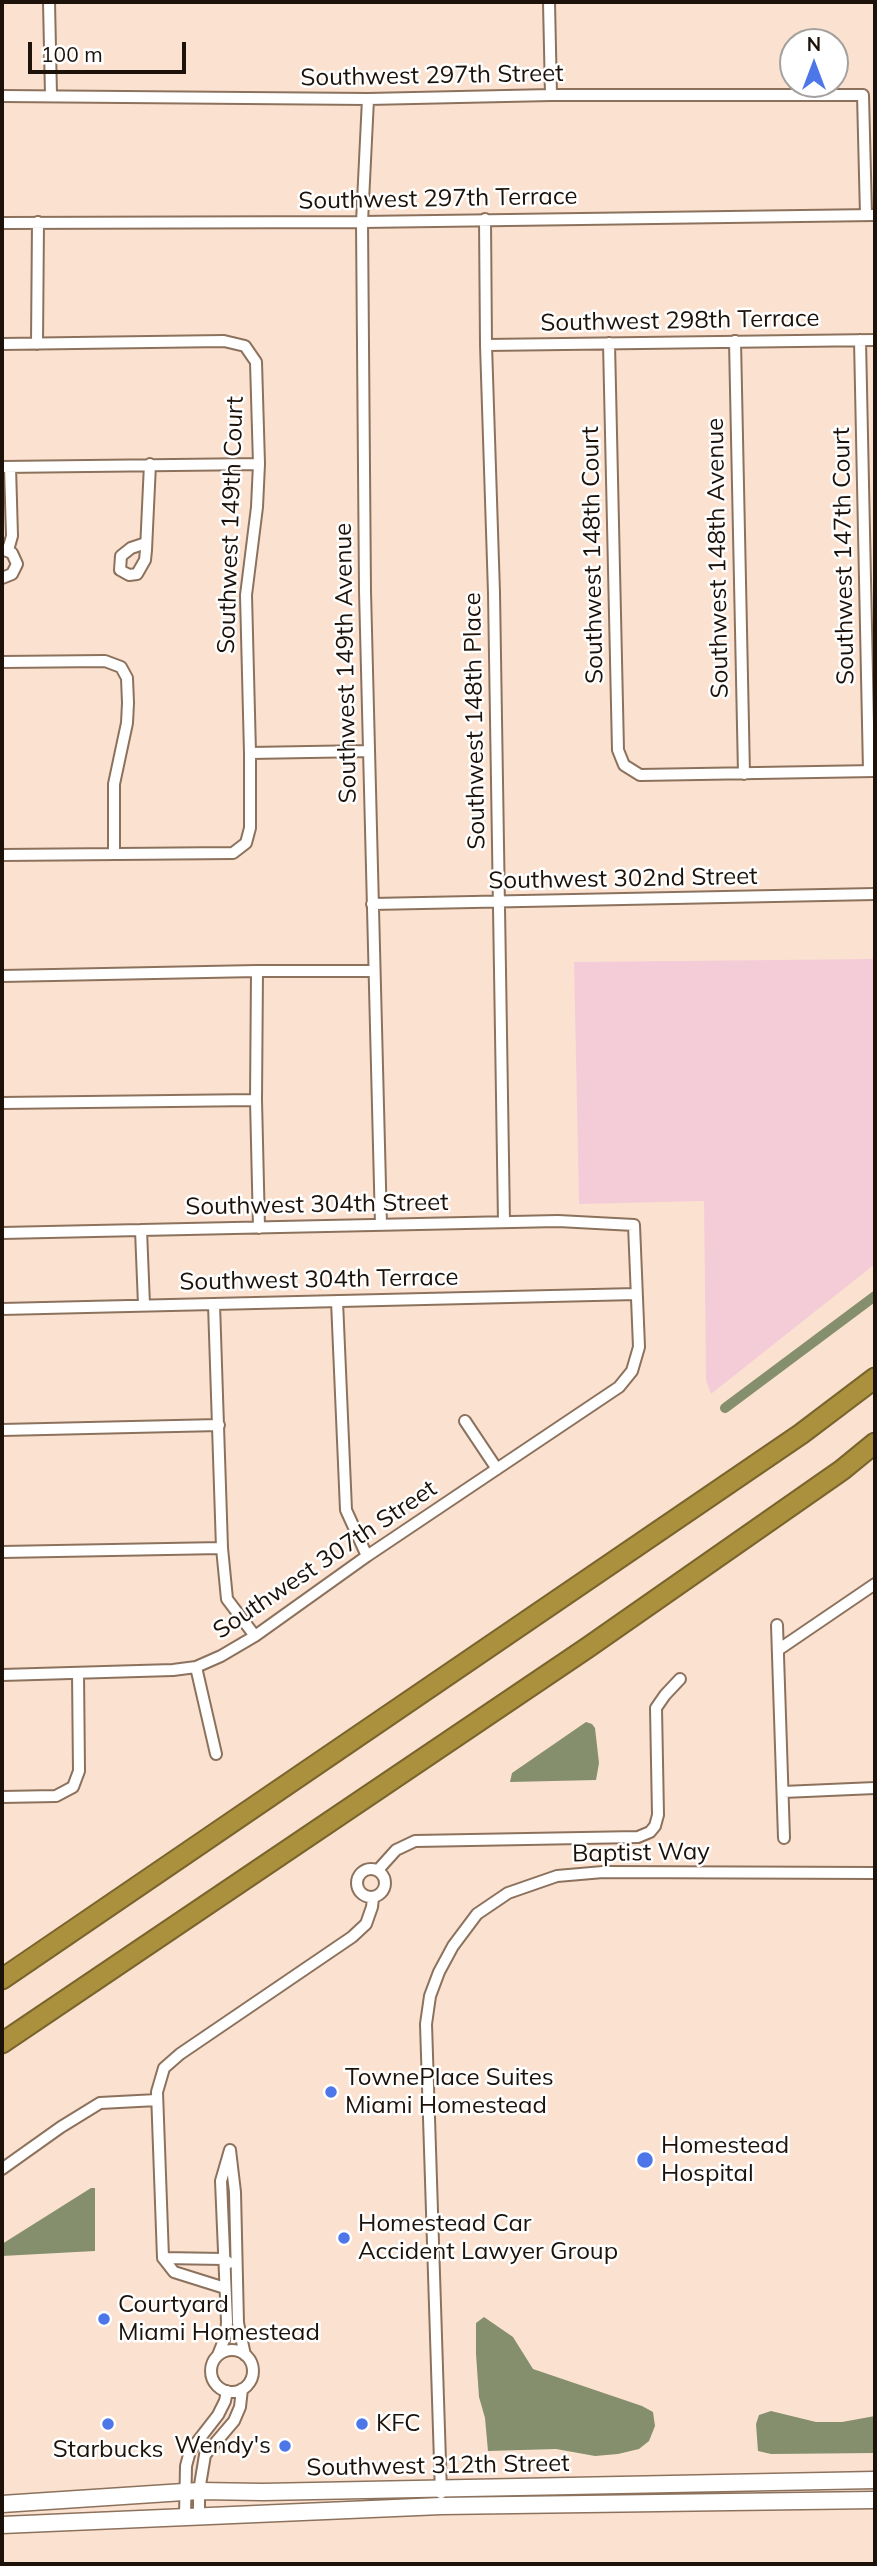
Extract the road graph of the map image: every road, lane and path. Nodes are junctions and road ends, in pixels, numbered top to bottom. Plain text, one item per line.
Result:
1 (49, 2) edge
2 (550, 2) edge
3 (51, 95) junction
4 (2, 96) edge
5 (551, 96) junction
6 (368, 99) junction
7 (871, 215) edge
8 (485, 219) junction
9 (38, 222) junction
10 (362, 222) junction
11 (2, 223) edge
12 (860, 340) junction
13 (875, 340) edge
14 (735, 341) junction
15 (609, 343) junction
16 (2, 344) edge
17 (37, 344) junction
18 (486, 345) junction
19 (150, 464) junction
20 (259, 464) junction
21 (6, 467) edge
22 (146, 544) dead end
23 (5, 549) edge
24 (2, 578) edge
25 (2, 662) edge
26 (368, 751) junction
27 (250, 752) junction
28 (872, 771) edge
29 (744, 775) junction
30 (114, 854) junction
31 (2, 855) edge
32 (875, 894) edge
33 (499, 903) junction
34 (372, 904) junction
35 (257, 971) junction
36 (373, 971) junction
37 (2, 976) edge
38 (256, 1100) junction
39 (2, 1102) edge
40 (504, 1222) junction
41 (381, 1225) junction
42 (259, 1228) junction
43 (141, 1230) junction
44 (2, 1233) edge
45 (636, 1294) junction
46 (337, 1301) junction
47 (214, 1304) junction
48 (144, 1305) junction
49 (2, 1308) edge
50 (875, 1378) edge
51 (465, 1420) dead end
52 (219, 1425) junction
53 (2, 1430) edge
54 (875, 1443) edge
55 (497, 1469) junction
56 (222, 1549) junction
57 (2, 1552) edge
58 (367, 1556) junction
59 (875, 1584) edge
60 (777, 1625) dead end
61 (256, 1636) junction
62 (778, 1650) junction
63 (196, 1667) junction
64 (78, 1673) junction
65 (2, 1675) edge
66 (680, 1679) dead end
67 (216, 1754) dead end
68 (875, 1788) edge
69 (783, 1791) junction
70 (2, 1797) edge
71 (784, 1838) dead end
72 (378, 1870) junction
73 (875, 1873) edge
74 (373, 1898) junction
75 (2, 1979) edge
76 (2, 2043) edge
77 (157, 2100) junction
78 (2, 2169) edge
79 (163, 2258) junction
80 (192, 2259) junction
81 (224, 2259) junction
82 (186, 2277) junction
83 (238, 2278) junction
84 (225, 2288) junction
85 (218, 2355) junction
86 (245, 2355) junction
87 (242, 2389) junction
88 (227, 2391) junction
89 (875, 2480) edge
90 (441, 2488) junction
91 (192, 2492) junction
92 (875, 2500) edge
93 (2, 2504) edge
94 (441, 2506) junction
95 (192, 2515) junction
96 (2, 2525) edge

1 - 3 street
2 - 5 street
3 - 4 street, Southwest 297th Street
3 - 6 street, Southwest 297th Street
5 - 6 street, Southwest 297th Street
5 - 7 street, Southwest 297th Street
6 - 10 street, Southwest 149th Avenue
7 - 8 street, Southwest 297th Terrace
8 - 10 street, Southwest 297th Terrace
8 - 18 street, Southwest 148th Place
9 - 10 street, Southwest 297th Terrace
9 - 11 street, Southwest 297th Terrace
9 - 17 street
10 - 26 street, Southwest 149th Avenue
12 - 13 street, Southwest 298th Terrace
12 - 14 street, Southwest 298th Terrace
12 - 28 street, Southwest 147th Court
14 - 15 street, Southwest 298th Terrace
14 - 29 street, Southwest 148th Avenue
15 - 18 street, Southwest 298th Terrace
15 - 29 street, Southwest 148th Court
16 - 17 street
17 - 20 street, Southwest 149th Court
18 - 33 street, Southwest 148th Place
19 - 20 street
19 - 21 street
19 - 22 street
20 - 27 street, Southwest 149th Court
21 - 23 street
23 - 24 street
25 - 30 street
26 - 27 street
26 - 34 street, Southwest 149th Avenue
27 - 30 street, Southwest 149th Court
28 - 29 street
30 - 31 street
32 - 33 street, Southwest 302nd Street
33 - 34 street, Southwest 302nd Street
33 - 40 street, Southwest 148th Place
34 - 36 street, Southwest 149th Avenue
35 - 36 street
35 - 37 street
35 - 38 street
36 - 41 street, Southwest 149th Avenue
38 - 39 street
38 - 42 street
40 - 41 street, Southwest 304th Street
40 - 45 street, Southwest 304th Street
41 - 42 street, Southwest 304th Street
42 - 43 street, Southwest 304th Street
43 - 44 street, Southwest 304th Street
43 - 48 street
45 - 46 street, Southwest 304th Terrace
45 - 55 street, Southwest 307th Street
46 - 47 street, Southwest 304th Terrace
46 - 58 street
47 - 48 street, Southwest 304th Terrace
47 - 52 street
48 - 49 street, Southwest 304th Terrace
50 - 75 highway
51 - 55 street
52 - 53 street
52 - 56 street
54 - 76 highway
55 - 58 street, Southwest 307th Street
56 - 57 street
56 - 61 street
58 - 61 street, Southwest 307th Street
59 - 62 street
60 - 62 street
61 - 63 street, Southwest 307th Street
62 - 69 street
63 - 64 street, Southwest 307th Street
63 - 67 street
64 - 65 street, Southwest 307th Street
64 - 70 street
66 - 72 street
68 - 69 street
69 - 71 street
72 - 74 street
72 - 74 street
73 - 90 street, Baptist Way
74 - 77 street
77 - 78 street
77 - 79 street
79 - 80 street
79 - 82 street
80 - 81 street
80 - 82 street
81 - 83 street
81 - 83 street
81 - 84 street
82 - 84 street
83 - 86 street
84 - 85 street
85 - 86 street
85 - 88 street
86 - 87 street
87 - 88 street
87 - 91 street
88 - 91 street
89 - 90 main road, Southwest 312th Street
90 - 91 main road, Southwest 312th Street
90 - 94 street, Baptist Way
91 - 93 main road, Southwest 312th Street
91 - 95 street
92 - 94 main road, Southwest 312th Street
94 - 95 main road, Southwest 312th Street
95 - 96 main road, Southwest 312th Street

